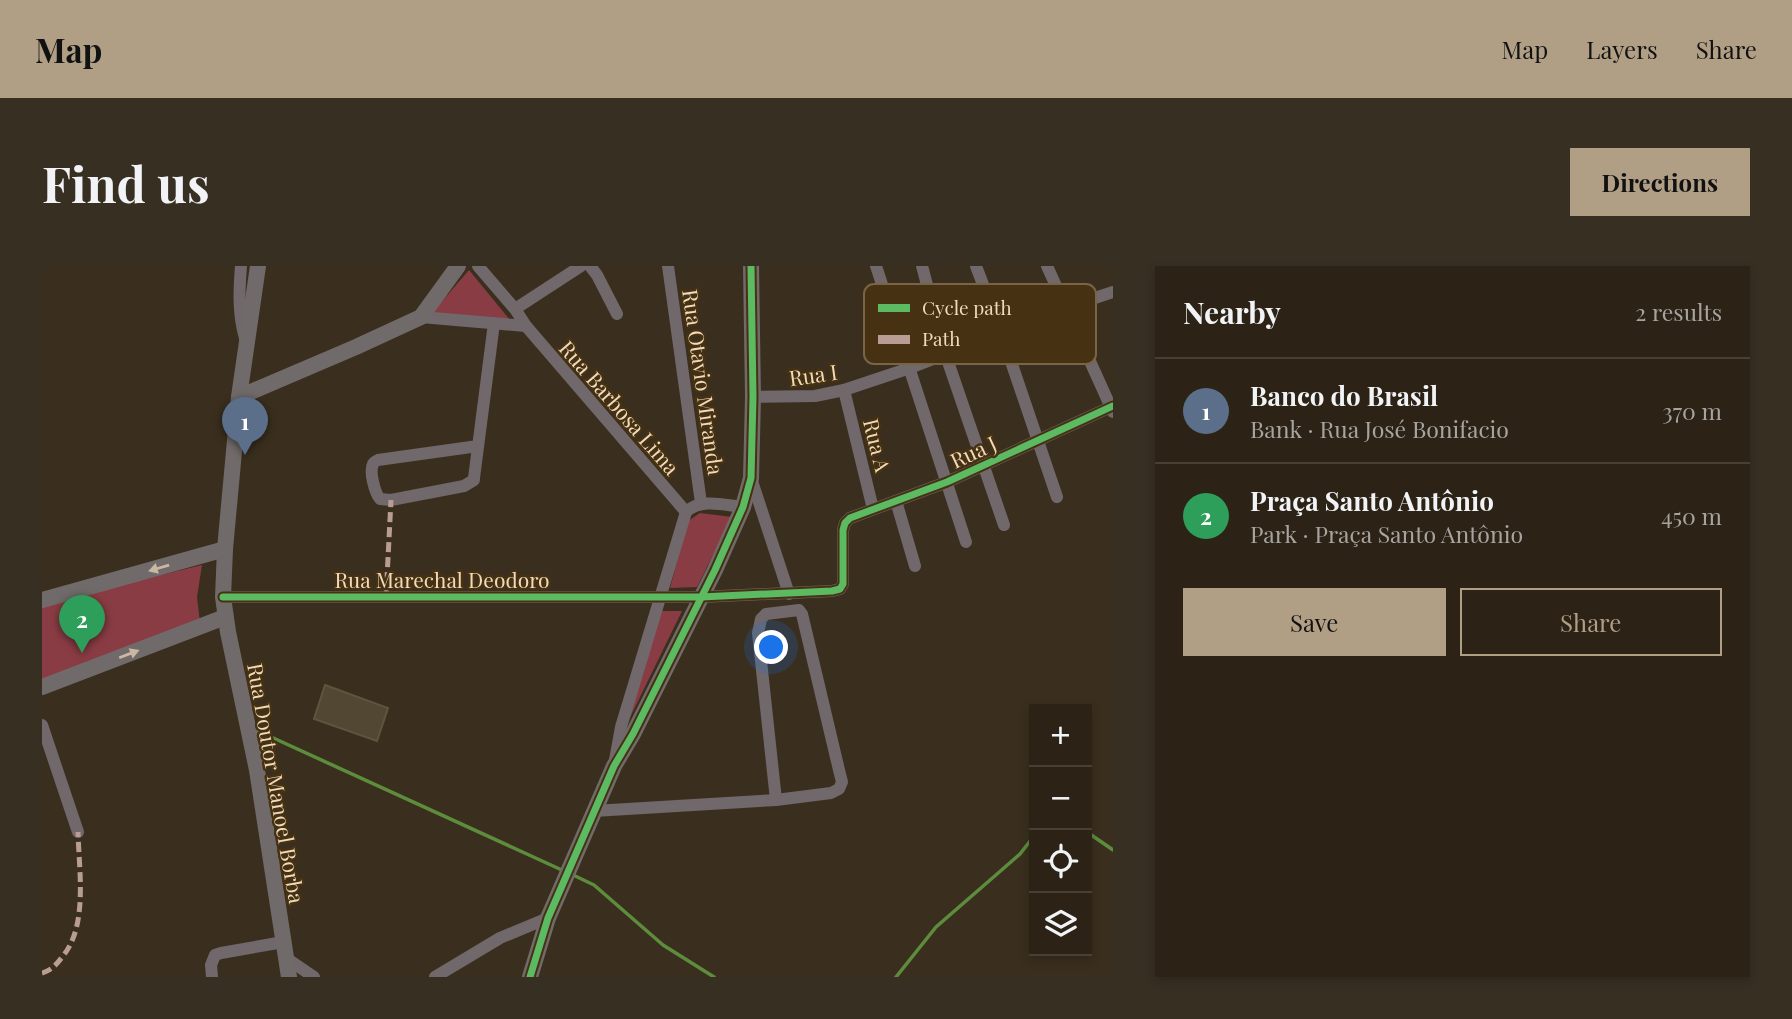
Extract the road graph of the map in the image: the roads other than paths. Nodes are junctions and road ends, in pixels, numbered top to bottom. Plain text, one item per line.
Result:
1 (241, 266) edge
2 (258, 266) edge
3 (458, 266) edge
4 (478, 266) edge
5 (581, 266) edge
6 (590, 266) edge
7 (668, 266) edge
8 (751, 266) edge
9 (876, 266) edge
10 (922, 266) edge
11 (976, 266) edge
12 (1047, 266) edge
13 (882, 284) edge
14 (927, 284) edge
15 (983, 284) edge
16 (1055, 284) edge
17 (1113, 292) edge
18 (1096, 298) edge
19 (515, 309) junction
20 (617, 314) dead end
21 (421, 317) junction
22 (494, 323) junction
23 (526, 326) junction
24 (247, 344) junction
25 (909, 364) edge
26 (919, 364) edge
27 (949, 364) edge
28 (1012, 364) edge
29 (1091, 364) edge
30 (910, 368) junction
31 (844, 390) junction
32 (239, 397) junction
33 (753, 397) junction
34 (1112, 408) edge
35 (1037, 440) junction
36 (478, 446) junction
37 (984, 466) junction
38 (751, 478) junction
39 (947, 482) junction
40 (1057, 497) dead end
41 (896, 501) junction
42 (701, 503) junction
43 (743, 507) junction
44 (873, 509) junction
45 (685, 512) junction
46 (845, 523) joint
47 (1004, 525) dead end
48 (966, 542) dead end
49 (225, 549) junction
50 (915, 566) dead end
51 (793, 594) junction
52 (223, 597) junction
53 (660, 597) junction
54 (701, 597) junction
55 (42, 600) edge
56 (796, 610) junction
57 (225, 617) junction
58 (42, 687) edge
59 (42, 725) edge
60 (614, 766) junction
61 (776, 800) junction
62 (594, 811) junction
63 (78, 832) dead end
64 (550, 912) junction
65 (284, 950) junction
66 (212, 977) edge
67 (289, 977) edge
68 (314, 977) edge
69 (435, 977) edge
70 (530, 977) edge

1 - 24 street
2 - 24 street, Rua Doutor Manoel Borba
3 - 21 street
4 - 19 street, Rua Barbosa Lima
5 - 19 street
6 - 20 street
7 - 42 street, Rua Otavio Miranda
8 - 33 street
9 - 13 street
10 - 14 street
11 - 15 street
12 - 16 street
17 - 18 street, Rua I
19 - 23 street, Rua Barbosa Lima
21 - 22 street
21 - 32 street
22 - 23 street
22 - 36 street
23 - 45 street, Rua Barbosa Lima
24 - 32 street, Rua Doutor Manoel Borba
25 - 30 street
26 - 30 street, Rua I
27 - 37 street
28 - 35 street
29 - 34 street
30 - 31 street, Rua I
30 - 39 street
31 - 33 street, Rua I
31 - 44 street, Rua A
32 - 49 street, Rua Doutor Manoel Borba
33 - 38 street
34 - 35 street, Rua J
35 - 37 street, Rua J
35 - 40 street
36 - 36 street
37 - 39 street, Rua J
37 - 47 street
38 - 43 street
38 - 51 street
39 - 41 street, Rua J
39 - 48 street
41 - 44 street, Rua J
41 - 50 street
42 - 43 street
42 - 45 street
43 - 54 street
44 - 46 street, Rua J
45 - 53 street
46 - 51 street, Rua Marechal Deodoro
49 - 52 street, Rua Doutor Manoel Borba
49 -> 55 street
51 - 54 street, Rua Marechal Deodoro
51 - 56 street
52 - 53 street, Rua Marechal Deodoro
52 - 57 street, Rua Doutor Manoel Borba
53 - 54 street, Rua Marechal Deodoro
53 - 60 street
54 - 60 street
56 - 61 street
56 - 61 street
58 -> 57 street
57 - 65 street, Rua Doutor Manoel Borba
59 - 63 street
60 - 62 street
61 - 62 street
62 - 64 street
64 - 69 street
64 - 70 street
65 - 66 street
65 - 67 street, Rua Doutor Manoel Borba
65 - 68 street

